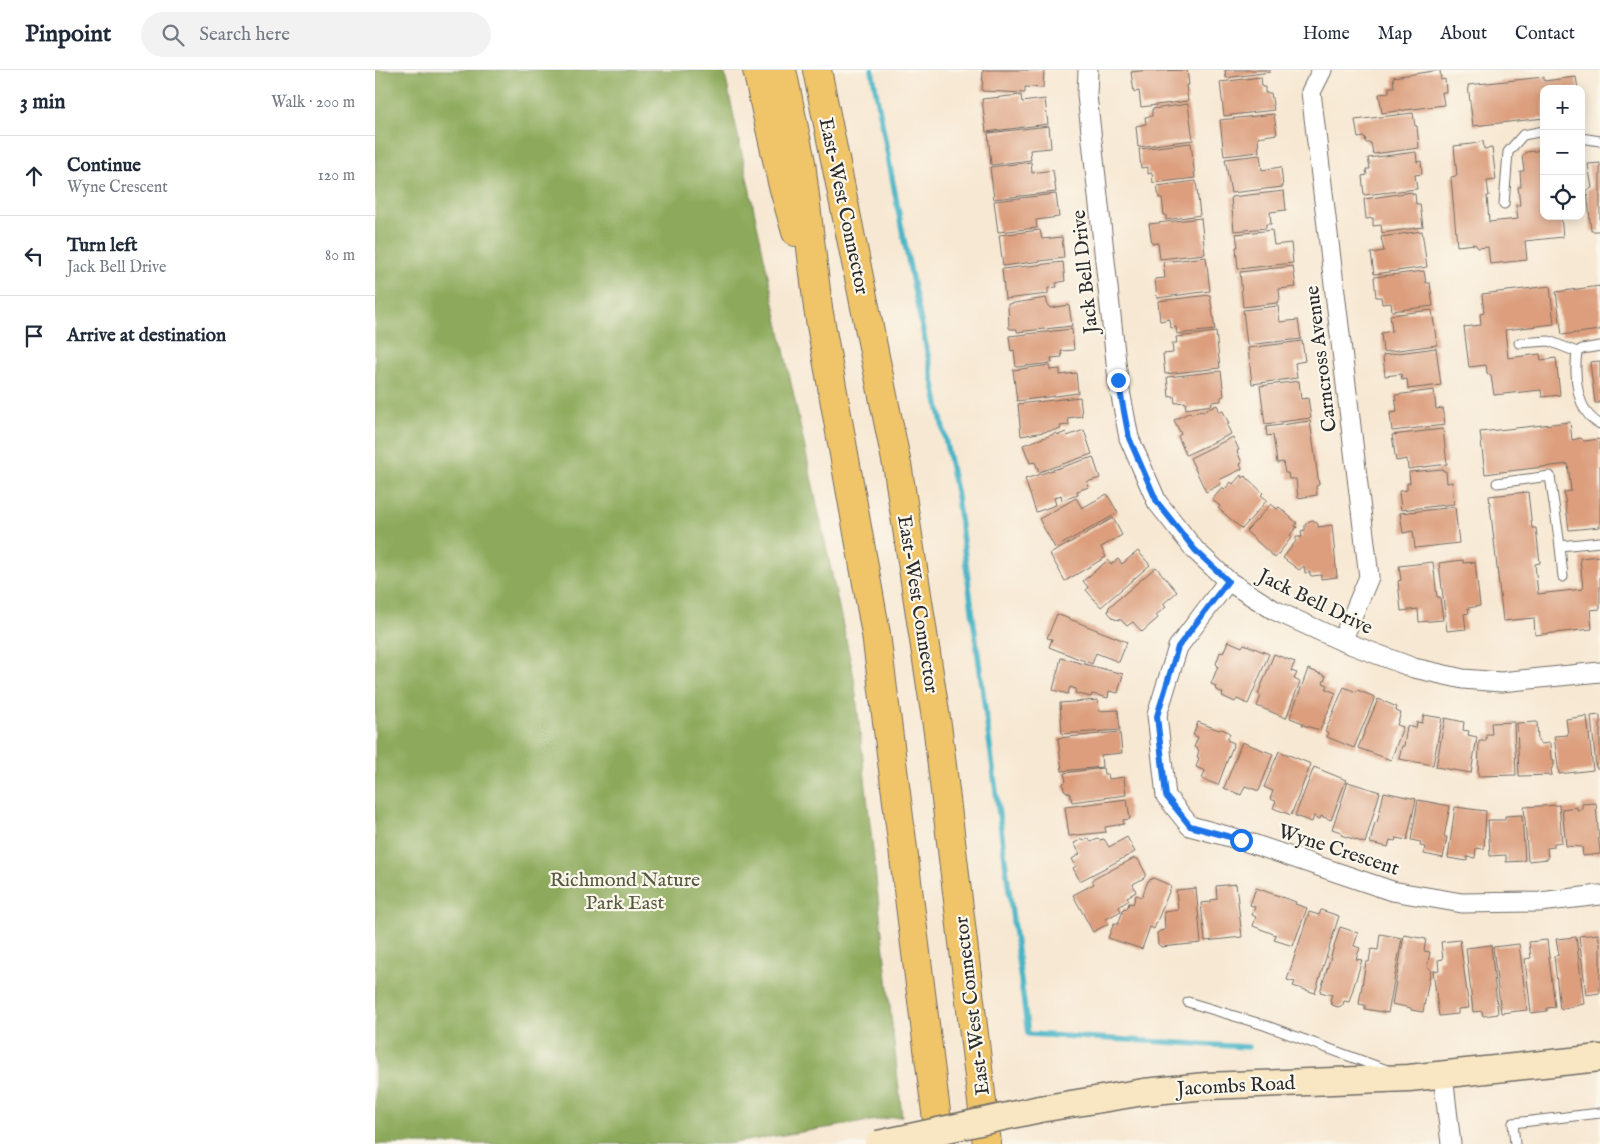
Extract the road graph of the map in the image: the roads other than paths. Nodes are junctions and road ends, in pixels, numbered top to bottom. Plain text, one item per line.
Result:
1 (757, 70) edge
2 (782, 70) edge
3 (817, 70) edge
4 (829, 70) edge
5 (1088, 70) edge
6 (1322, 70) edge
7 (1540, 132) edge
8 (1585, 139) edge
9 (1600, 141) edge
10 (833, 146) junction
11 (1504, 204) dead end
12 (818, 308) junction
13 (1519, 343) dead end
14 (1600, 346) edge
15 (1577, 352) junction
16 (1600, 424) edge
17 (1497, 483) dead end
18 (1600, 542) edge
19 (1560, 546) junction
20 (1563, 577) dead end
21 (1228, 581) junction
22 (1342, 641) junction
23 (1600, 672) edge
24 (1600, 895) edge
25 (1187, 1002) dead end
26 (1600, 1058) edge
27 (1443, 1075) junction
28 (1409, 1078) junction
29 (1600, 1113) edge
30 (877, 1144) edge
31 (940, 1144) edge
32 (987, 1144) edge
33 (1451, 1144) edge
34 (1515, 1144) edge

1 - 12 highway
2 - 12 highway, East-West Connector
3 - 10 highway, East-West Connector
4 - 10 highway
5 - 21 street, Jack Bell Drive
6 - 22 street, Carncross Avenue
7 - 11 lane
8 - 9 lane
10 - 32 highway, East-West Connector
12 - 31 highway, East-West Connector
13 - 15 lane
14 - 15 lane
15 - 16 lane
17 - 19 lane
18 - 19 lane
19 - 20 lane
21 - 22 street, Jack Bell Drive
21 - 24 street, Wyne Crescent
22 - 23 street, Jack Bell Drive
25 - 28 lane
26 - 27 street, Jacombs Road
27 - 28 street, Jacombs Road
27 - 33 street
28 - 30 street, Jacombs Road, bridge
29 - 34 lane

